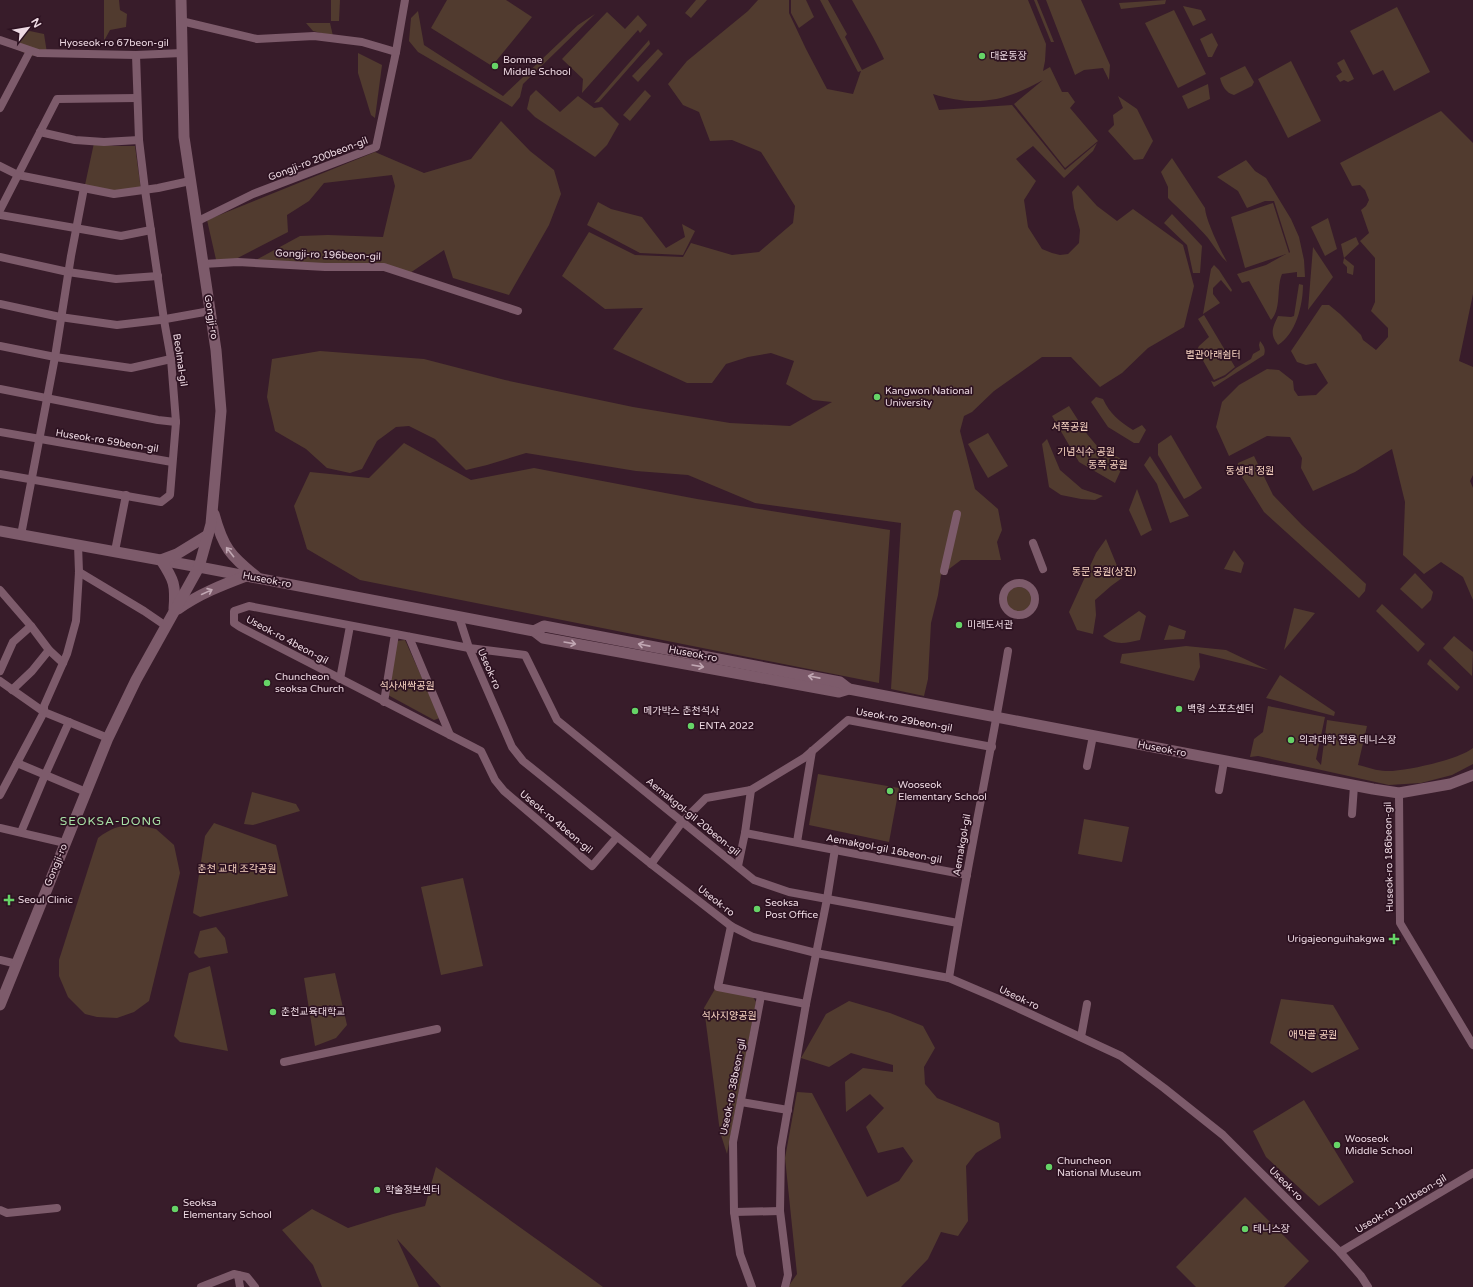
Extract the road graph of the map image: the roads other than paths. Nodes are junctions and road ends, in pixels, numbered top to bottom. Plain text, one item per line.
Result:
1 (181, 0) edge
2 (405, 0) edge
3 (181, 21) junction
4 (0, 40) edge
5 (30, 51) junction
6 (182, 52) junction
7 (396, 52) junction
8 (136, 55) junction
9 (137, 98) junction
10 (0, 108) edge
11 (40, 132) junction
12 (139, 140) junction
13 (0, 166) edge
14 (18, 175) junction
15 (190, 181) junction
16 (84, 188) junction
17 (145, 190) junction
18 (0, 210) edge
19 (0, 215) edge
20 (196, 222) junction
21 (77, 229) junction
22 (151, 230) junction
23 (0, 257) edge
24 (203, 264) junction
25 (68, 272) junction
26 (158, 276) junction
27 (0, 304) edge
28 (210, 311) junction
29 (518, 311) dead end
30 (60, 317) junction
31 (164, 320) junction
32 (0, 346) edge
33 (55, 357) junction
34 (172, 359) junction
35 (0, 389) edge
36 (47, 397) junction
37 (176, 422) junction
38 (0, 432) edge
39 (38, 440) junction
40 (172, 462) junction
41 (0, 474) edge
42 (31, 479) junction
43 (126, 495) junction
44 (212, 506) junction
45 (957, 514) dead end
46 (0, 531) edge
47 (21, 535) junction
48 (208, 535) junction
49 (1033, 543) dead end
50 (78, 545) junction
51 (115, 551) junction
52 (161, 560) junction
53 (199, 566) junction
54 (1043, 569) dead end
55 (944, 571) dead end
56 (79, 572) junction
57 (247, 576) junction
58 (259, 578) junction
59 (0, 590) edge
60 (174, 612) junction
61 (458, 616) junction
62 (32, 626) junction
63 (166, 626) junction
64 (350, 626) junction
65 (395, 634) junction
66 (409, 637) junction
67 (469, 648) junction
68 (49, 650) junction
69 (1008, 651) dead end
70 (63, 664) junction
71 (0, 671) edge
72 (340, 679) junction
73 (0, 682) edge
74 (12, 690) junction
75 (384, 702) junction
76 (44, 712) junction
77 (997, 717) junction
78 (69, 722) junction
79 (450, 735) junction
80 (1093, 736) junction
81 (108, 738) junction
82 (992, 746) junction
83 (812, 751) junction
84 (1224, 761) junction
85 (17, 763) junction
86 (1087, 766) dead end
87 (45, 775) junction
88 (1473, 775) edge
89 (1354, 786) junction
90 (751, 790) junction
91 (1219, 790) dead end
92 (86, 792) junction
93 (1399, 793) junction
94 (0, 795) edge
95 (1352, 814) dead end
96 (682, 822) junction
97 (0, 828) edge
98 (21, 832) junction
99 (745, 833) junction
100 (617, 837) junction
101 (797, 842) junction
102 (65, 843) junction
103 (835, 849) junction
104 (651, 864) junction
105 (738, 866) junction
106 (967, 875) junction
107 (827, 899) junction
108 (958, 923) junction
109 (731, 926) junction
110 (816, 953) junction
111 (0, 960) edge
112 (17, 964) junction
113 (949, 978) junction
114 (761, 996) junction
115 (806, 1004) junction
116 (1088, 1004) dead end
117 (0, 1005) edge
118 (437, 1029) dead end
119 (1081, 1037) junction
120 (1473, 1045) edge
121 (284, 1062) dead end
122 (741, 1102) junction
123 (788, 1110) junction
124 (1473, 1172) edge
125 (57, 1208) dead end
126 (0, 1210) edge
127 (734, 1212) junction
128 (780, 1212) junction
129 (1340, 1252) junction
130 (238, 1275) junction
131 (201, 1287) edge
132 (240, 1287) edge
133 (255, 1287) edge
134 (752, 1287) edge
135 (785, 1287) edge
136 (1368, 1287) edge

1 - 3 street, Gongji-ro
2 - 7 street, Gongji-ro 200beon-gil
3 - 6 street, Gongji-ro
3 - 7 street
4 - 5 street, Hyoseok-ro 67beon-gil
5 - 8 street, Hyoseok-ro 67beon-gil
5 - 10 street
6 - 8 street, Hyoseok-ro 67beon-gil
6 - 15 street, Gongji-ro
7 - 20 street, Gongji-ro 200beon-gil
8 - 9 street, Beolmal-gil
9 - 11 street
9 - 12 street, Beolmal-gil
11 - 12 street
11 - 14 street
12 - 17 street, Beolmal-gil
13 - 14 street
14 - 16 street
14 - 18 street
15 - 17 street
15 - 20 street, Gongji-ro
16 - 17 street
16 - 21 street
17 - 22 street, Beolmal-gil
19 - 21 street
20 - 24 street, Gongji-ro
21 - 22 street
21 - 25 street
22 - 26 street, Beolmal-gil
23 - 25 street
24 - 28 street, Gongji-ro
24 - 29 street, Gongji-ro 196beon-gil
25 - 26 street
25 - 30 street
26 - 31 street, Beolmal-gil
27 - 30 street
28 - 31 street
28 - 44 street, Gongji-ro
30 - 31 street
30 - 33 street
31 - 34 street, Beolmal-gil
32 - 33 street
33 - 34 street
33 - 36 street
34 - 37 street, Beolmal-gil
35 - 36 street
36 - 37 street
36 - 39 street
37 - 40 street, Beolmal-gil
38 - 39 street, Huseok-ro 59beon-gil
39 - 40 street, Huseok-ro 59beon-gil
39 - 42 street
40 - 43 street, Beolmal-gil
41 - 42 street, Beolmal-gil
42 - 43 street, Beolmal-gil
42 - 47 street
43 - 51 street
44 - 48 street, Gongji-ro
58 -> 44 street
45 - 55 street
46 - 47 street, Huseok-ro
47 - 50 street, Huseok-ro
48 - 52 street
48 - 53 street, Gongji-ro
49 - 54 street
50 - 51 street, Huseok-ro
50 - 56 street
51 - 52 street, Huseok-ro
52 - 53 street, Huseok-ro
52 - 60 street
53 - 57 street, Huseok-ro
53 - 60 street, Gongji-ro
56 - 63 street
56 - 70 street
57 - 58 street, Huseok-ro
60 -> 57 street
58 - 61 street, Huseok-ro
59 - 62 street
60 - 63 street, Gongji-ro
61 - 67 street, Useok-ro
61 - 77 street, Huseok-ro
62 - 68 street
62 - 71 street
63 - 81 street, Gongji-ro
64 - 65 street, Useok-ro 4beon-gil
64 - 72 street, Useok-ro 4beon-gil
64 - 72 street, Useok-ro 4beon-gil
65 - 66 street, Useok-ro 4beon-gil
65 - 75 street
66 - 67 street, Useok-ro 4beon-gil
66 - 79 street
67 - 96 street, Aemakgol-gil 20beon-gil
67 - 100 street, Useok-ro
68 - 70 street
68 - 74 street
69 - 77 street, Aemakgol-gil
70 - 76 street
72 - 75 street, Useok-ro 4beon-gil
73 - 74 street
74 - 76 street
75 - 79 street, Useok-ro 4beon-gil
76 - 78 street
76 - 85 street
77 - 80 street, Huseok-ro
77 - 82 street, Aemakgol-gil
78 - 81 street
78 - 87 street
79 - 100 street, Useok-ro 4beon-gil
80 - 84 street, Huseok-ro
80 - 86 street
81 - 92 street, Gongji-ro
82 - 83 street, Useok-ro 29beon-gil
82 - 106 street, Aemakgol-gil
83 - 90 street, Useok-ro 29beon-gil
83 - 101 street
84 - 89 street, Huseok-ro
84 - 91 street
85 - 87 street
85 - 94 street
87 - 92 street
87 - 98 street
88 - 93 street, Huseok-ro
89 - 93 street, Huseok-ro
89 - 95 street
90 - 96 street, Useok-ro 29beon-gil
90 - 99 street
92 - 102 street, Gongji-ro
93 - 120 street, Huseok-ro 186beon-gil
96 - 104 street, Useok-ro 29beon-gil
96 - 105 street, Aemakgol-gil 20beon-gil
97 - 98 street
98 - 102 street
99 - 101 street, Aemakgol-gil 16beon-gil
99 - 105 street
100 - 104 street, Useok-ro
101 - 103 street, Aemakgol-gil 16beon-gil
102 - 112 street, Gongji-ro
103 - 106 street, Aemakgol-gil 16beon-gil
103 - 107 street
104 - 109 street, Useok-ro
105 - 107 street, Aemakgol-gil 20beon-gil
106 - 108 street, Aemakgol-gil
107 - 108 street, Aemakgol-gil 20beon-gil
107 - 110 street
108 - 113 street, Aemakgol-gil
109 - 110 street, Useok-ro
109 - 114 street
110 - 113 street, Useok-ro
110 - 115 street
111 - 112 street
112 - 117 street, Gongji-ro
113 - 119 street, Useok-ro
114 - 115 street
114 - 122 street, Useok-ro 38beon-gil
115 - 123 street
116 - 119 street
118 - 121 street
119 - 129 street, Useok-ro
122 - 123 street
122 - 127 street, Useok-ro 38beon-gil
123 - 128 street
124 - 129 street, Useok-ro 101beon-gil
125 - 126 street
127 - 128 street
127 - 134 street, Useok-ro 38beon-gil
128 - 135 street
129 - 136 street, Useok-ro
130 - 131 street
130 - 132 street
130 - 133 street

